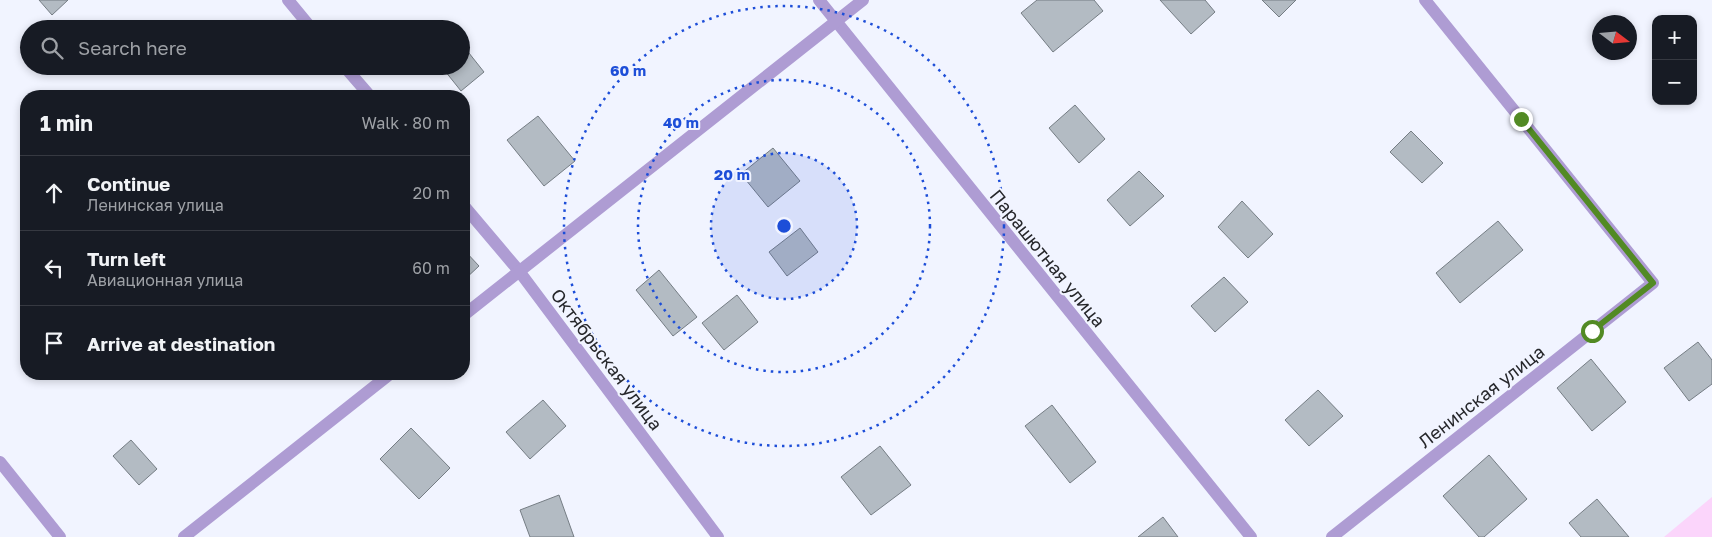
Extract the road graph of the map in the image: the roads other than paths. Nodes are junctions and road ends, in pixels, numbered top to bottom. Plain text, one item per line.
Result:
1 (288, 0) edge
2 (819, 0) edge
3 (863, 0) edge
4 (1425, 0) edge
5 (305, 20) edge
6 (836, 21) junction
7 (352, 75) edge
8 (365, 90) edge
9 (470, 213) edge
10 (519, 271) junction
11 (470, 310) edge
12 (382, 380) edge
13 (0, 462) edge
14 (60, 537) edge
15 (184, 537) edge
16 (718, 537) edge
17 (1251, 537) edge
18 (1332, 537) edge

1 - 5 street
2 - 6 street, Парашютная улица
3 - 6 street
4 - 18 street, Ленинская улица
6 - 10 street
6 - 17 street, Парашютная улица
7 - 8 street
9 - 10 street, Октябрьская улица
10 - 11 street
10 - 16 street, Октябрьская улица
12 - 15 street
13 - 14 street

